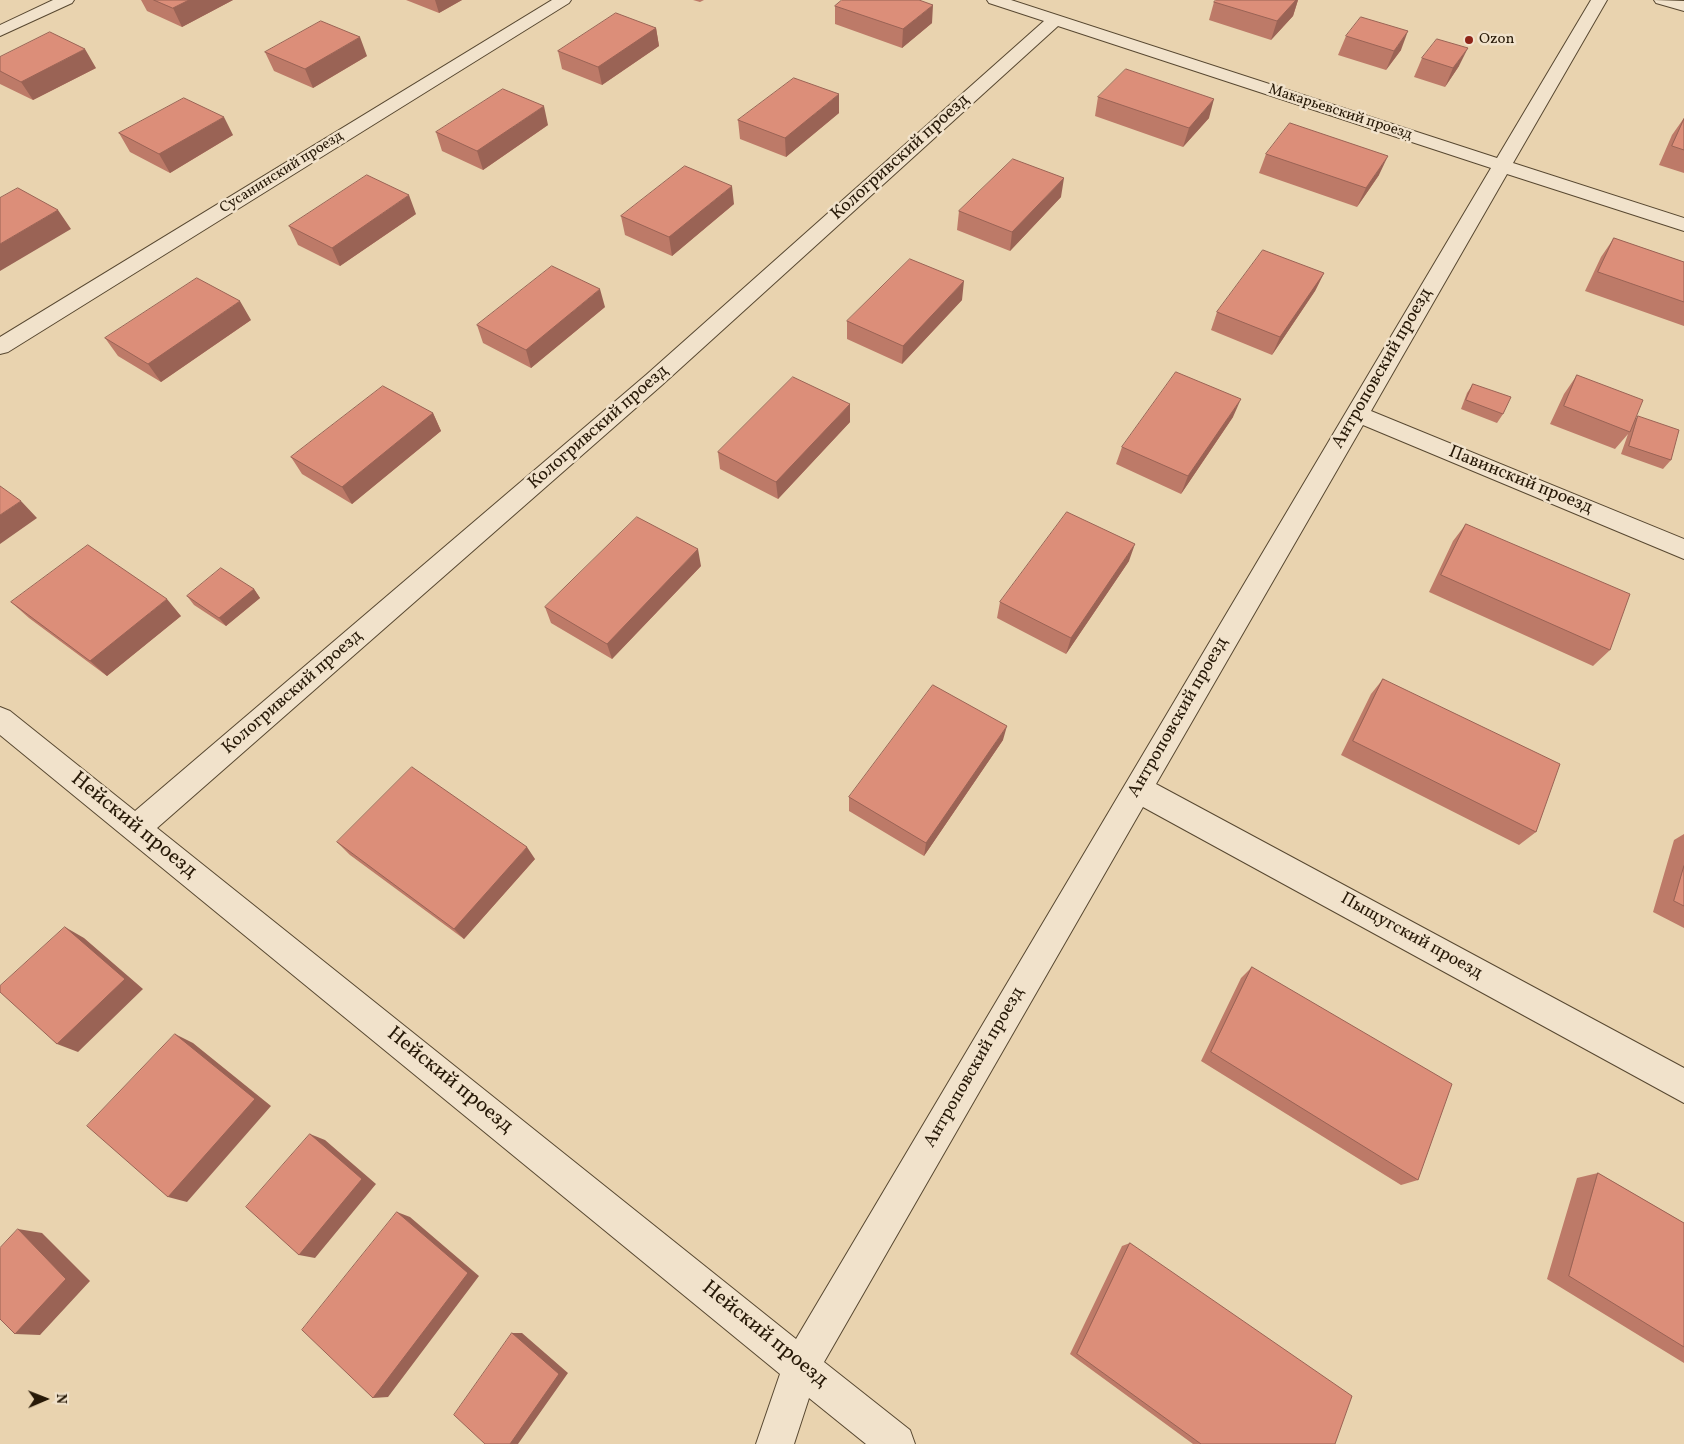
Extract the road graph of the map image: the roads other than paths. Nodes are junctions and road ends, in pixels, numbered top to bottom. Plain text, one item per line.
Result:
1 (66, 0) edge
2 (563, 0) edge
3 (995, 0) edge
4 (1599, 0) edge
5 (1662, 0) edge
6 (1684, 6) edge
7 (1055, 20) junction
8 (0, 31) edge
9 (1502, 166) junction
10 (1684, 225) edge
11 (0, 347) edge
12 (1357, 414) junction
13 (1684, 549) edge
14 (0, 719) edge
15 (1138, 789) junction
16 (136, 828) junction
17 (1684, 1086) edge
18 (801, 1366) junction
19 (775, 1444) edge
20 (896, 1444) edge

1 - 8 street
2 - 11 street, Сусанинский проезд
3 - 7 street, Макарьевский проезд
4 - 9 street, Антроповский проезд
5 - 6 street
7 - 9 street, Макарьевский проезд
7 - 16 street, Кологривский проезд
9 - 10 street, Макарьевский проезд
9 - 12 street, Антроповский проезд
12 - 13 street, Павинский проезд
12 - 15 street, Антроповский проезд
14 - 16 street, Нейский проезд
15 - 17 street, Пыщугский проезд
15 - 18 street, Антроповский проезд
16 - 18 street, Нейский проезд
18 - 19 street, Антроповский проезд
18 - 20 street, Нейский проезд

